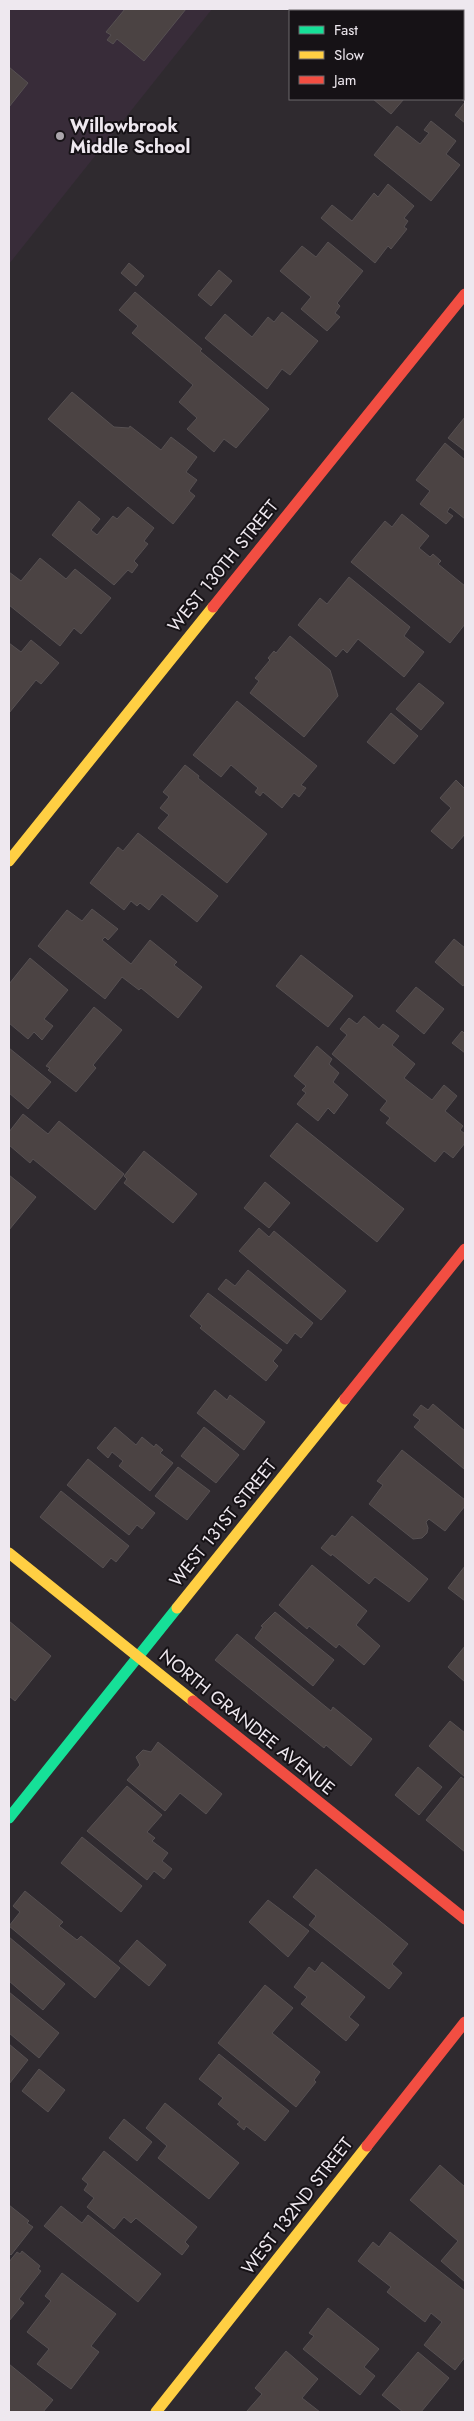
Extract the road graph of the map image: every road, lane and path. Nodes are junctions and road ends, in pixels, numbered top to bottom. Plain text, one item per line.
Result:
1 (465, 294) edge
2 (9, 861) edge
3 (465, 1249) edge
4 (9, 1553) edge
5 (138, 1658) junction
6 (9, 1818) edge
7 (465, 1919) edge
8 (465, 2022) edge
9 (156, 2412) edge

1 - 2 street, WEST 130TH STREET
3 - 5 street, WEST 131ST STREET
4 - 5 street, NORTH GRANDEE AVENUE
5 - 6 street, WEST 131ST STREET
5 - 7 street, NORTH GRANDEE AVENUE
8 - 9 street, WEST 132ND STREET

